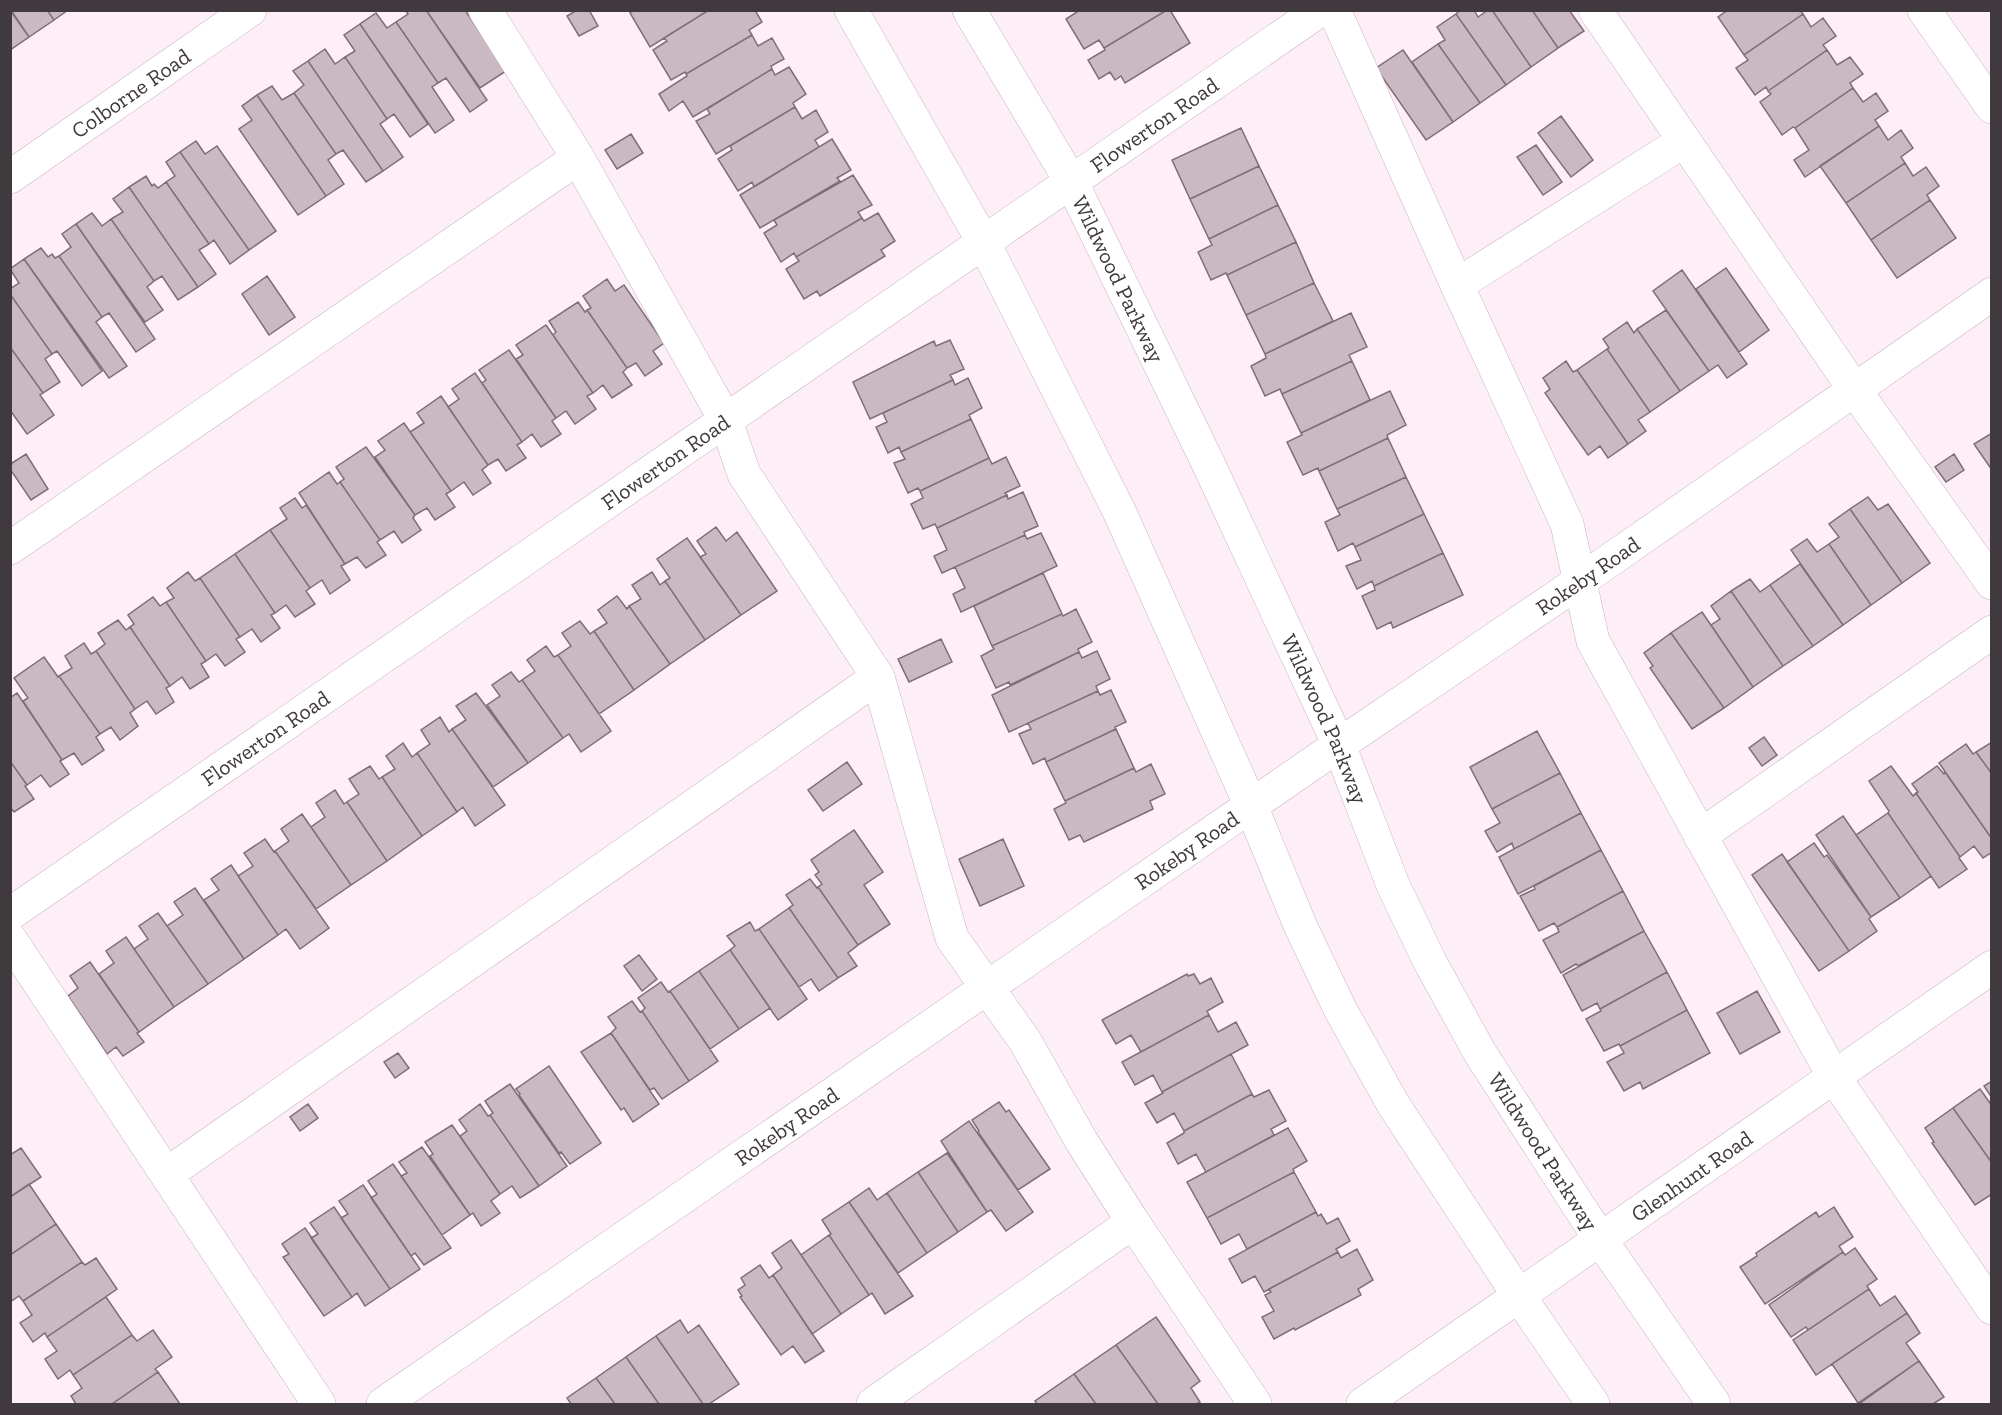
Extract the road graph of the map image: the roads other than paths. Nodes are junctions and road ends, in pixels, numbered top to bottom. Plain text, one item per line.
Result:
1 (250, 10) edge
2 (485, 10) edge
3 (851, 10) edge
4 (969, 10) edge
5 (1320, 10) edge
6 (1334, 10) edge
7 (1595, 10) edge
8 (1924, 10) edge
9 (1992, 107) edge
10 (1684, 141) junction
11 (578, 158) junction
12 (10, 177) edge
13 (1072, 183) junction
14 (984, 243) junction
15 (1457, 285) junction
16 (1992, 294) edge
17 (1854, 389) junction
18 (726, 421) junction
19 (10, 548) edge
20 (1580, 580) junction
21 (1992, 583) edge
22 (1992, 632) edge
23 (878, 677) junction
24 (1339, 745) junction
25 (1251, 806) junction
26 (1700, 836) junction
27 (10, 914) edge
28 (10, 939) edge
29 (1992, 967) edge
30 (986, 988) junction
31 (1834, 1077) junction
32 (167, 1173) junction
33 (1133, 1222) junction
34 (1600, 1239) junction
35 (1519, 1296) junction
36 (1991, 1307) edge
37 (320, 1404) edge
38 (383, 1404) edge
39 (873, 1404) edge
40 (1255, 1404) edge
41 (1363, 1404) edge
42 (1593, 1404) edge
43 (1714, 1404) edge

1 - 12 street, Colborne Road
2 - 11 street
3 - 14 street
4 - 13 street, Wildwood Parkway
5 - 13 street, Flowerton Road
6 - 15 street
7 - 10 street
8 - 9 street
10 - 15 street
10 - 17 street
11 - 18 street
11 - 19 street
13 - 14 street, Flowerton Road
13 - 24 street, Wildwood Parkway
14 - 18 street, Flowerton Road
14 - 25 street
15 - 20 street
16 - 17 street, Rokeby Road
17 - 20 street, Rokeby Road
17 - 21 street
18 - 23 street
18 - 27 street, Flowerton Road
20 - 24 street, Rokeby Road
20 - 26 street
22 - 26 street
23 - 30 street
23 - 32 street
24 - 25 street, Rokeby Road
24 - 34 street, Wildwood Parkway
25 - 30 street, Rokeby Road
25 - 35 street
26 - 31 street
28 - 32 street
29 - 31 street, Glenhunt Road
30 - 33 street
30 - 38 street, Rokeby Road
31 - 34 street, Glenhunt Road
31 - 36 street
32 - 37 street
33 - 39 street
33 - 40 street
34 - 35 street, Glenhunt Road
34 - 43 street, Wildwood Parkway
35 - 41 street, Glenhunt Road
35 - 42 street

